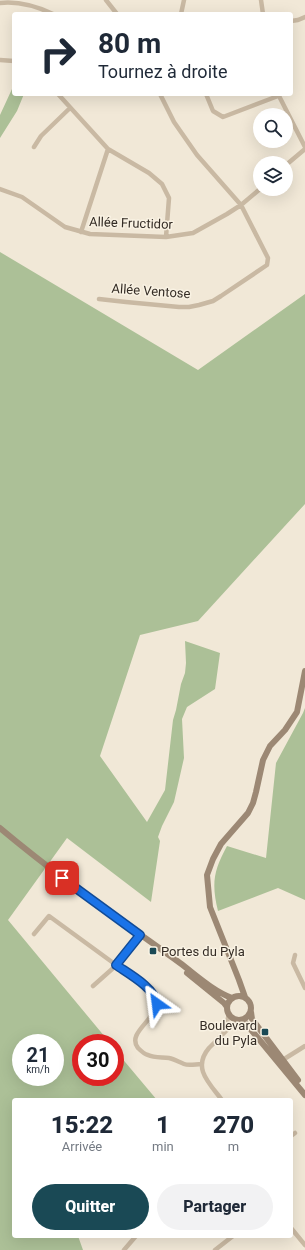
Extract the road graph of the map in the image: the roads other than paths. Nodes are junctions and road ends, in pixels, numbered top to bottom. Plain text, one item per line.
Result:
1 (106, 0) edge
2 (184, 0) edge
3 (261, 0) edge
4 (0, 2) edge
5 (47, 12) edge
6 (115, 12) edge
7 (181, 12) edge
8 (263, 12) edge
9 (305, 17) edge
10 (293, 21) edge
11 (0, 60) edge
12 (12, 61) edge
13 (60, 96) edge
14 (161, 96) edge
15 (207, 96) edge
16 (276, 96) edge
17 (279, 96) edge
18 (70, 108) junction
19 (34, 148) dead end
20 (305, 148) edge
21 (108, 149) junction
22 (293, 159) edge
23 (0, 189) edge
24 (253, 195) edge
25 (241, 204) junction
26 (81, 232) junction
27 (166, 237) junction
28 (99, 299) dead end
29 (305, 671) edge
30 (0, 828) edge
31 (34, 934) dead end
32 (142, 936) junction
33 (295, 955) dead end
34 (116, 965) junction
35 (240, 980) junction
36 (93, 986) dead end
37 (305, 988) edge
38 (234, 997) junction
39 (245, 997) junction
40 (227, 1007) junction
41 (251, 1012) junction
42 (229, 1014) junction
43 (241, 1020) junction
44 (220, 1036) junction
45 (305, 1046) edge
46 (281, 1061) junction
47 (202, 1064) junction
48 (305, 1089) edge
49 (305, 1094) edge
50 (220, 1098) edge
51 (293, 1230) edge
52 (134, 1238) edge
53 (230, 1238) edge
54 (305, 1245) edge
55 (124, 1250) edge
56 (215, 1250) edge

1 - 6 street
2 - 7 street
3 - 8 street
4 - 5 street
9 - 10 street
11 - 12 street
13 - 18 street
14 - 25 street, Allée Ventose
15 - 16 street
17 - 20 street
18 - 19 street
18 - 21 street
20 - 22 street
21 - 26 street
21 - 27 street
23 - 26 street, Allée Fructidor
24 - 25 street, Allée Fructidor
25 - 27 street, Allée Fructidor
25 - 28 street, Allée Ventose
26 - 27 street, Allée Fructidor
29 - 35 main road
30 - 32 main road
31 - 34 street
32 - 34 street
32 - 38 main road
32 - 40 main road
33 - 37 street
34 - 36 street
34 - 47 street
35 - 38 main road
35 - 39 main road
38 - 39 main road
38 - 40 main road
39 - 41 main road
40 - 42 main road
41 - 43 main road
41 - 46 main road
42 - 43 main road
42 - 44 street
43 - 44 street
43 - 46 main road
44 - 47 street
45 - 46 street
46 - 48 main road
46 - 49 main road
47 - 50 street
51 - 54 street
52 - 55 street
53 - 56 street

